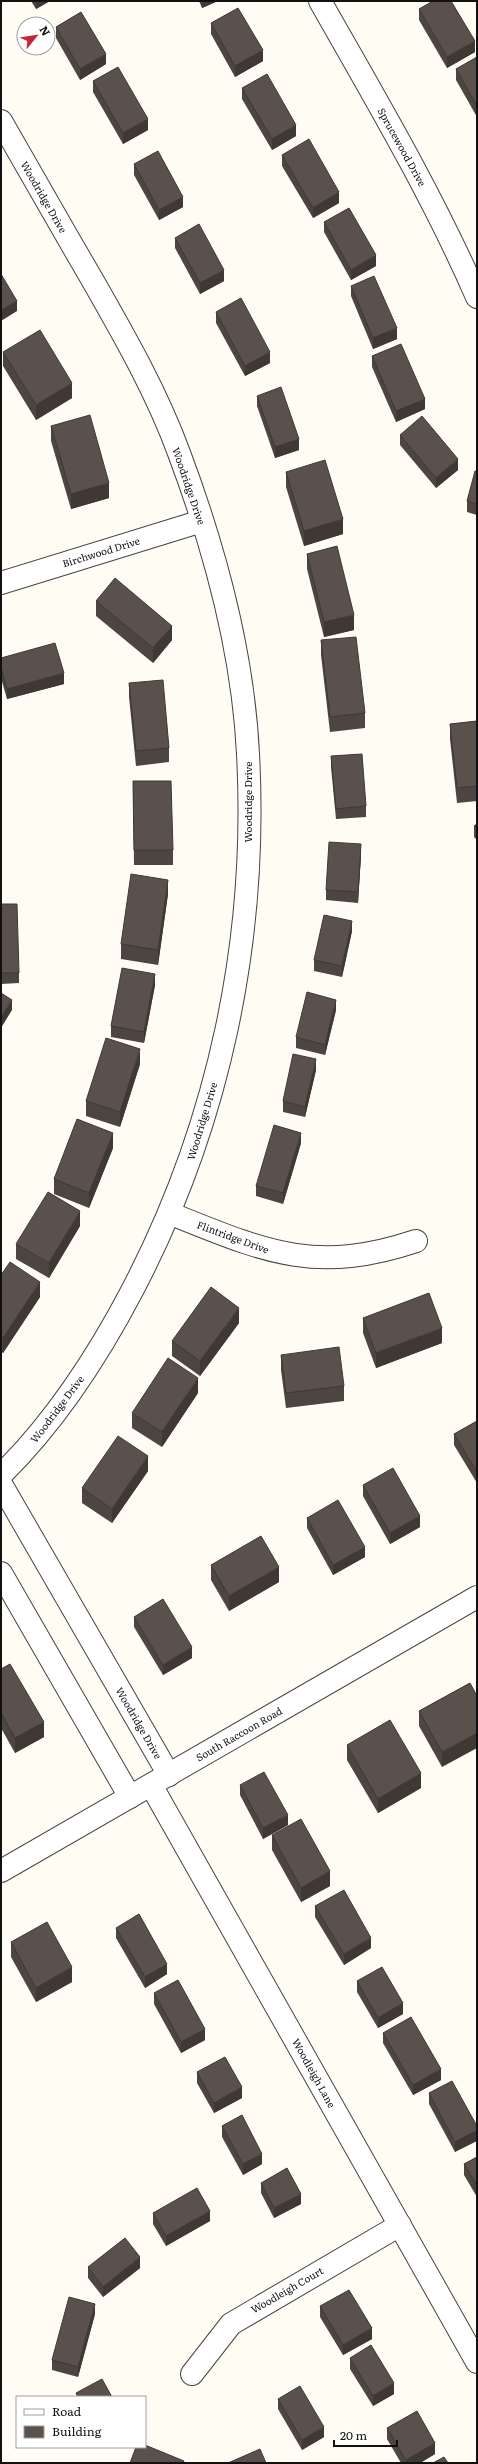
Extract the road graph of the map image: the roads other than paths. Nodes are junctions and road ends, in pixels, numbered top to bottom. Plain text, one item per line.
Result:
1 (320, 1) edge
2 (1, 121) edge
3 (477, 297) edge
4 (202, 520) junction
5 (1, 584) edge
6 (169, 1213) junction
7 (416, 1241) dead end
8 (1, 1475) edge
9 (1, 1484) edge
10 (1, 1573) edge
11 (477, 1597) edge
12 (160, 1780) junction
13 (130, 1797) junction
14 (1, 1871) edge
15 (400, 2225) junction
16 (477, 2362) edge
17 (192, 2374) dead end

1 - 3 street, Sprucewood Drive
2 - 4 street, Woodridge Drive
4 - 5 street, Birchwood Drive
4 - 6 street, Woodridge Drive
6 - 7 street, Flintridge Drive
6 - 8 street, Woodridge Drive
9 - 12 street, Woodridge Drive
10 - 13 street
11 - 12 street, South Raccoon Road
12 - 13 street, South Raccoon Road
12 - 15 street, Woodleigh Lane
13 - 14 street, South Raccoon Road
15 - 16 street, Woodleigh Lane
15 - 17 street, Woodleigh Court

